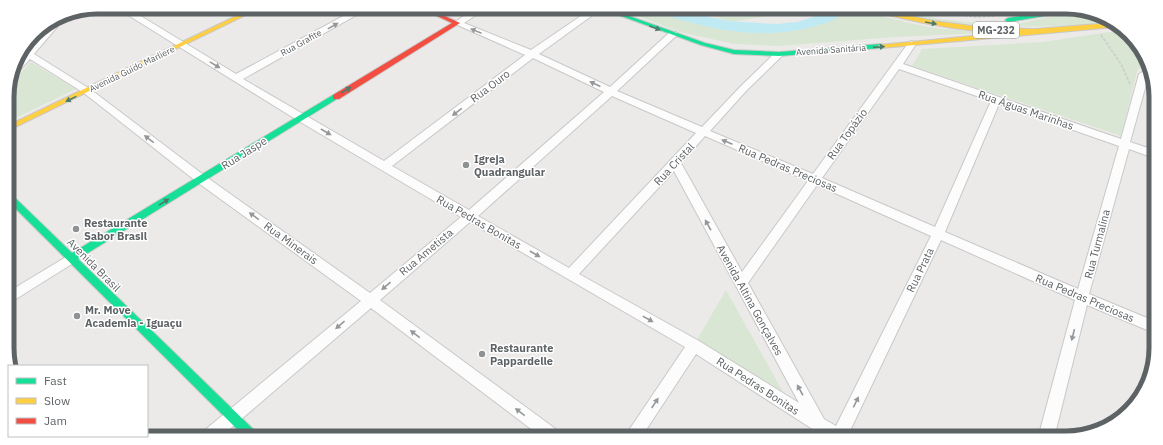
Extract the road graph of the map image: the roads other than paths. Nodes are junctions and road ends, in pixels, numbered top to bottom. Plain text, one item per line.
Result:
1 (245, 14) edge
2 (354, 14) edge
3 (436, 14) edge
4 (472, 14) edge
5 (590, 14) edge
6 (616, 14) edge
7 (892, 14) edge
8 (931, 14) edge
9 (1046, 14) edge
10 (133, 15) edge
11 (1001, 18) road end
12 (989, 21) dead end
13 (457, 23) junction
14 (54, 26) edge
15 (1108, 26) edge
16 (1062, 30) junction
17 (673, 34) junction
18 (912, 44) junction
19 (181, 45) junction
20 (532, 54) junction
21 (779, 54) junction
22 (30, 55) junction
23 (22, 63) edge
24 (898, 65) junction
25 (1144, 74) dead end
26 (237, 78) junction
27 (87, 91) junction
28 (612, 92) junction
29 (996, 100) junction
30 (301, 118) junction
31 (14, 127) edge
32 (704, 132) junction
33 (1125, 144) junction
34 (1149, 152) edge
35 (674, 163) junction
36 (385, 166) junction
37 (201, 179) junction
38 (814, 179) junction
39 (14, 202) edge
40 (470, 216) junction
41 (938, 234) junction
42 (71, 259) junction
43 (570, 275) junction
44 (741, 283) junction
45 (14, 295) edge
46 (1082, 297) junction
47 (370, 300) junction
48 (1149, 325) edge
49 (694, 345) junction
50 (232, 417) junction
51 (216, 431) edge
52 (247, 431) edge
53 (546, 431) edge
54 (637, 431) edge
55 (822, 431) edge
56 (842, 431) edge
57 (1048, 431) edge

1 - 19 main road, Avenida Guido Marliere
26 -> 2 street, Rua Grafite
3 - 13 main road, Rua Pedras Preciosas
4 - 13 street, Rua Jaspe
5 - 20 street, Rua Ouro
6 -> 17 main road, Avenida Sanitária
7 -> 16 main road, MG-232
8 - 12 main road, MG-232
9 - 11 main road, MG-232
10 - 19 street, Rua Pedras Bonitas
20 -> 13 street, Rua Pedras Preciosas
30 -> 13 main road, Rua Jaspe
14 - 22 street
15 - 16 main road, MG-232
16 - 18 main road, Avenida Sanitária
17 - 21 main road, Avenida Sanitária
17 - 28 street, Rua Ametista
21 -> 18 main road, Avenida Sanitária
18 - 24 street, Rua Topázio
19 -> 26 street, Rua Pedras Bonitas
19 - 27 main road, Avenida Guido Marliere
28 -> 20 street, Rua Pedras Preciosas
20 -> 36 street, Rua Ouro
21 - 32 street, Rua Cristal
22 - 23 street
22 - 27 street, Rua Minerais
24 - 29 street, Rua Águas Marinhas
24 - 38 street, Rua Topázio
25 - 33 street, Rua Turmalina
26 - 30 street, Rua Pedras Bonitas
27 -> 31 main road, Avenida Guido Marliere
37 -> 27 street, Rua Minerais
28 - 32 street, Rua Pedras Preciosas
28 - 40 street, Rua Ametista
29 - 33 street, Rua Águas Marinhas
29 - 41 street, Rua Prata
30 -> 36 street, Rua Pedras Bonitas
30 - 37 main road, Rua Jaspe
32 - 35 street, Rua Cristal
38 -> 32 street, Rua Pedras Preciosas
33 - 34 street, Rua Águas Marinhas
33 - 46 street, Rua Turmalina
35 - 43 street, Rua Cristal
44 -> 35 street, Avenida Altina Gonçalves
36 - 40 street, Rua Pedras Bonitas
42 -> 37 main road, Rua Jaspe
47 -> 37 street, Rua Minerais
38 - 41 street, Rua Pedras Preciosas
38 - 44 street, Rua Topázio
39 - 42 main road, Avenida Brasil
40 -> 43 street, Rua Pedras Bonitas
40 -> 47 street, Rua Ametista
41 - 46 street, Rua Pedras Preciosas
56 -> 41 street, Rua Prata
42 - 45 street, Rua Jaspe
42 - 50 main road, Avenida Brasil
43 -> 49 street, Rua Pedras Bonitas
55 -> 44 street, Avenida Altina Gonçalves
46 - 48 street, Rua Pedras Preciosas
46 -> 57 street, Rua Turmalina
47 -> 50 street, Rua Ametista
53 -> 47 street, Rua Minerais
54 -> 49 street
49 - 55 street, Rua Pedras Bonitas
50 - 51 street, Rua Ametista
50 - 52 main road, Avenida Brasil

